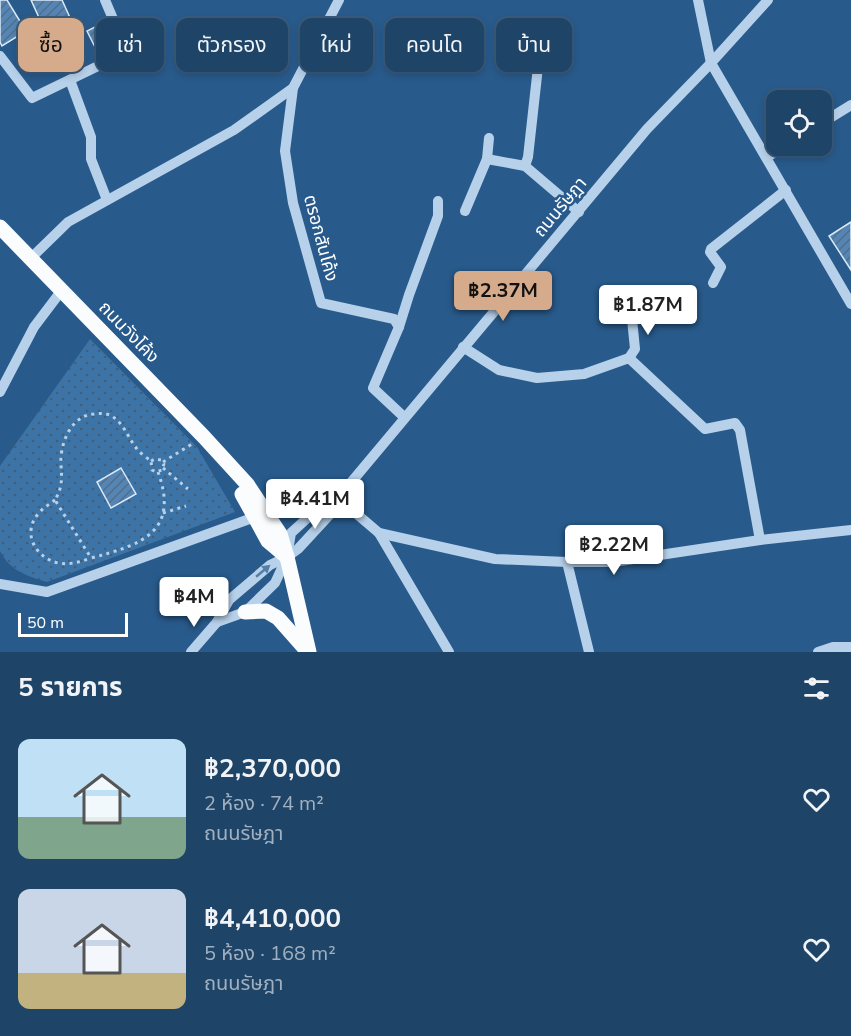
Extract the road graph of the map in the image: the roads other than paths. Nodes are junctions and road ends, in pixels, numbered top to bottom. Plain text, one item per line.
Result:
1 (105, 0) edge
2 (339, 0) edge
3 (698, 0) edge
4 (768, 0) edge
5 (0, 56) edge
6 (711, 63) junction
7 (537, 72) edge
8 (70, 80) junction
9 (293, 88) junction
10 (851, 105) edge
11 (832, 117) edge
12 (489, 138) dead end
13 (767, 157) joint
14 (487, 159) junction
15 (525, 166) junction
16 (786, 190) junction
17 (107, 200) junction
18 (438, 201) dead end
19 (465, 211) dead end
20 (579, 212) junction
21 (0, 227) edge
22 (31, 258) junction
23 (713, 283) dead end
24 (62, 290) junction
25 (851, 303) edge
26 (670, 310) dead end
27 (399, 327) junction
28 (463, 347) junction
29 (630, 358) junction
30 (0, 392) edge
31 (404, 417) junction
32 (230, 464) junction
33 (338, 498) junction
34 (255, 517) junction
35 (851, 530) edge
36 (379, 533) junction
37 (760, 540) junction
38 (287, 557) junction
39 (567, 562) junction
40 (0, 584) edge
41 (245, 612) junction
42 (217, 622) junction
43 (851, 647) edge
44 (191, 652) edge
45 (309, 652) edge
46 (449, 652) edge
47 (589, 652) edge
48 (818, 652) edge

1 - 8 street
2 - 9 street, ตรอกสันโค้ง
3 - 6 street
4 - 6 street, ถนนรัษฎา
5 - 8 street
6 - 13 street
6 - 20 street, ถนนรัษฎา
7 - 15 street
8 - 17 street
9 - 17 street
9 - 27 street, ตรอกสันโค้ง
10 - 11 street
12 - 14 street
13 - 16 street
14 - 15 street
14 - 19 street
15 - 20 street
16 - 23 street
16 - 25 street
17 - 22 street
18 - 27 street
20 - 28 street, ถนนรัษฎา
21 - 22 main road, ถนนวังโค้ง
22 - 24 main road, ถนนวังโค้ง
24 - 30 street
24 - 32 main road, ถนนวังโค้ง
26 - 29 street
27 - 31 street
28 - 29 street
28 - 31 street, ถนนรัษฎา
29 - 37 street
31 - 33 street, ถนนรัษฎา
32 - 34 main road, ถนนวังโค้ง
32 - 38 main road, ถนนวังโค้ง
33 - 36 street
33 - 38 street, ถนนรัษฎา
33 - 38 street, ถนนรัษฎา
34 - 38 main road, ถนนวังโค้ง
34 - 40 street
35 - 37 street
36 - 39 street
36 - 46 street
37 - 39 street
38 - 41 street
42 -> 38 street
38 - 45 main road
39 - 47 street
41 - 42 street
41 - 45 main road
42 - 44 street
43 - 48 street

